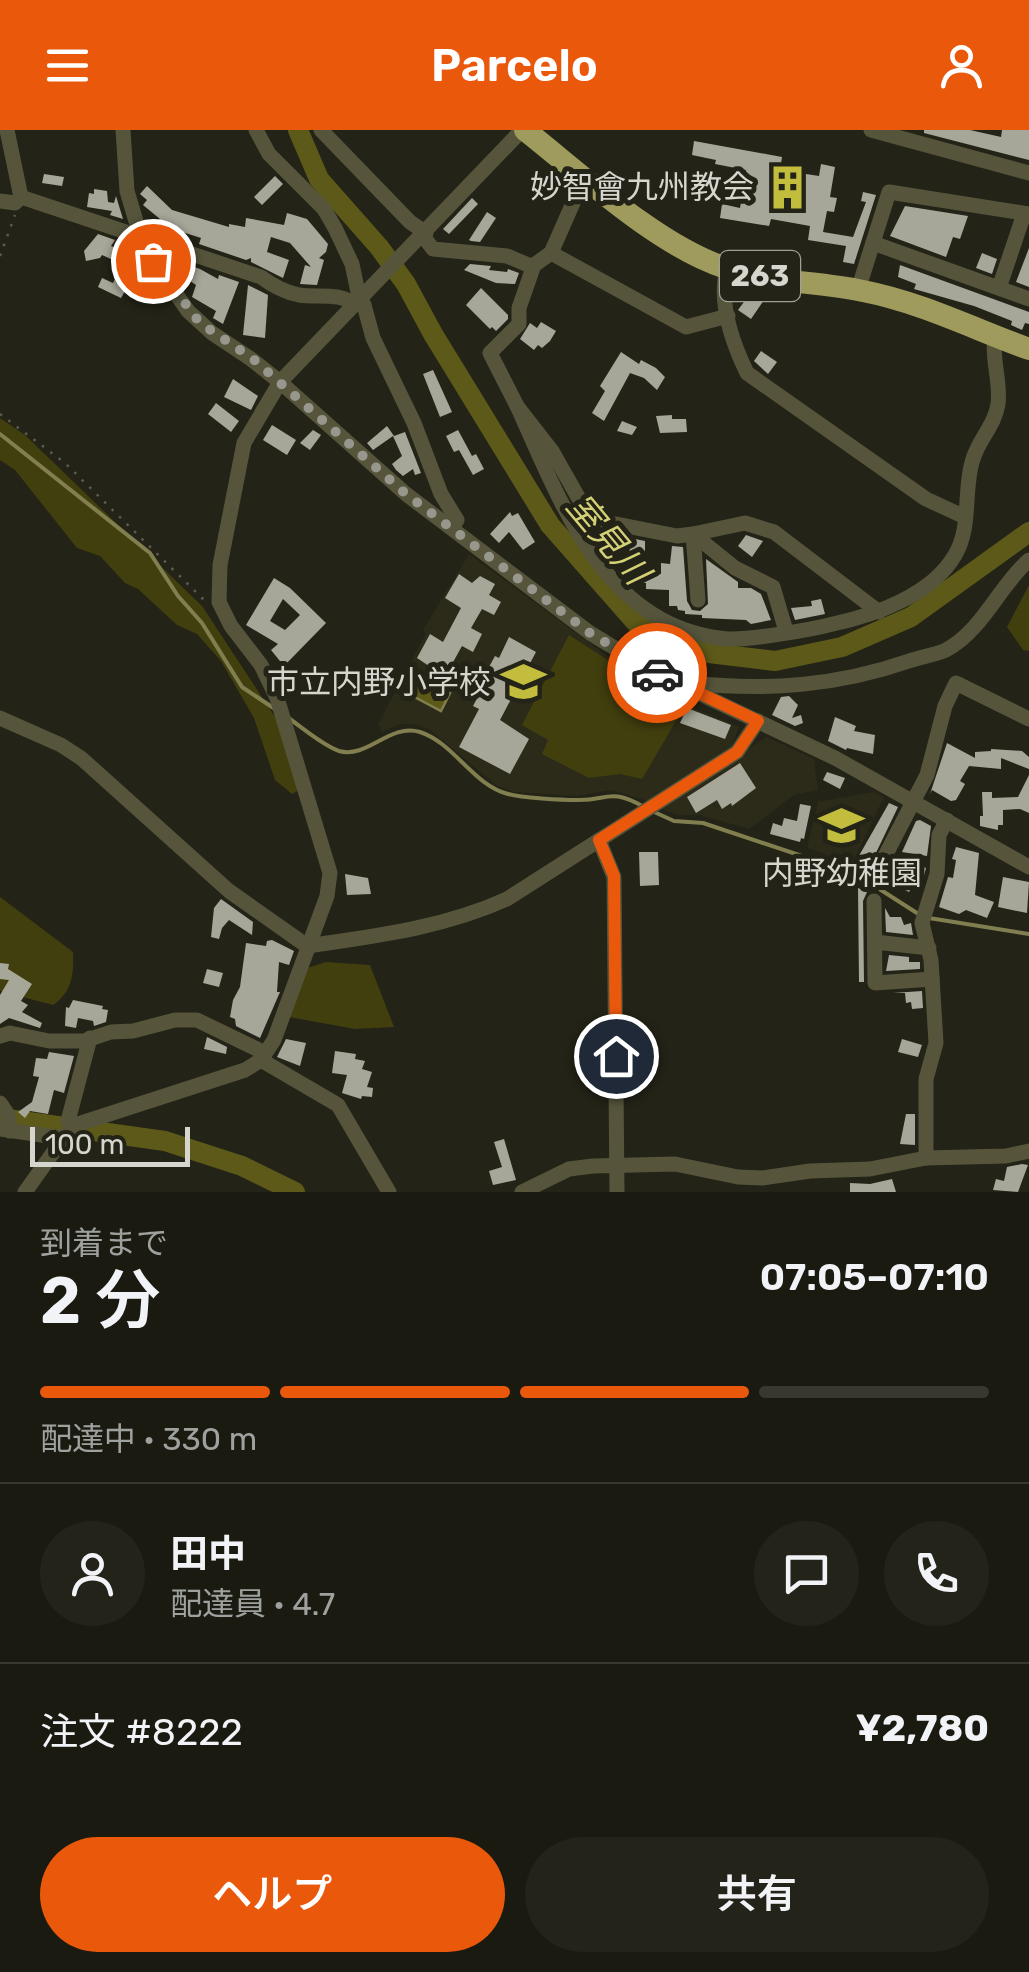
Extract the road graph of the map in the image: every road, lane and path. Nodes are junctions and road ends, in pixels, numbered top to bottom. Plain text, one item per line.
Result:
1 (7, 130) edge
2 (122, 130) edge
3 (256, 130) edge
4 (321, 130) edge
5 (523, 130) edge
6 (870, 130) edge
7 (892, 133) edge
8 (1029, 172) edge
9 (584, 178) junction
10 (12, 200) edge
11 (1026, 214) edge
12 (424, 235) junction
13 (141, 238) junction
14 (873, 244) junction
15 (551, 253) junction
16 (0, 256) edge
17 (533, 268) junction
18 (728, 269) junction
19 (999, 288) junction
20 (858, 290) junction
21 (1029, 299) edge
22 (358, 302) junction
23 (728, 316) junction
24 (995, 336) junction
25 (1029, 348) edge
26 (280, 382) junction
27 (516, 406) junction
28 (0, 414) edge
29 (966, 517) junction
30 (452, 528) junction
31 (693, 534) junction
32 (1029, 560) edge
33 (698, 600) dead end
34 (220, 602) junction
35 (879, 612) junction
36 (786, 631) junction
37 (686, 688) junction
38 (0, 718) edge
39 (1029, 719) edge
40 (758, 721) junction
41 (914, 802) junction
42 (946, 820) junction
43 (599, 840) junction
44 (884, 856) dead end
45 (1029, 866) edge
46 (874, 901) dead end
47 (875, 942) junction
48 (307, 946) junction
49 (929, 948) junction
50 (932, 979) junction
51 (0, 1036) edge
52 (90, 1038) junction
53 (263, 1057) junction
54 (4, 1119) edge
55 (67, 1132) junction
56 (1029, 1151) edge
57 (926, 1158) junction
58 (617, 1164) junction
59 (24, 1192) edge
60 (389, 1192) edge
61 (522, 1192) edge
62 (618, 1192) edge

1 - 10 street
2 - 13 street
3 - 22 street
4 - 12 street
5 - 9 highway, 263
5 - 12 street
6 - 7 street
7 - 8 street
9 - 15 street
9 - 18 highway, 263
10 - 13 street
10 - 16 path
11 - 14 street
11 - 19 street
12 - 17 street
12 - 22 street
13 - 22 street
13 - 26 street
14 - 19 street
14 - 20 street
15 - 17 street
15 - 23 street
17 - 27 street
18 - 20 highway, 263
18 - 23 street
19 - 21 street
20 - 24 highway, 263
22 - 26 street
22 - 30 street
23 - 29 street
24 - 25 highway, 263
24 - 29 street
26 - 30 street
26 - 34 street
27 - 31 street
27 - 36 street
28 - 34 path
29 - 35 street
30 - 37 street
31 - 33 street
31 - 35 street
31 - 36 street
32 - 37 street
34 - 48 street
35 - 36 street
37 - 40 street
38 - 48 street
39 - 41 street
40 - 41 street
40 - 43 street
41 - 42 street
41 - 44 street
42 - 45 street
42 - 49 street
43 - 48 street
43 - 58 street
46 - 47 street
47 - 49 street
47 - 50 street
48 - 53 street
49 - 50 street
50 - 57 street
51 - 52 street
52 - 53 street
52 - 55 street
53 - 55 street
53 - 60 street
54 - 55 street
55 - 59 street
56 - 57 street
57 - 58 street
58 - 61 street
58 - 62 street

